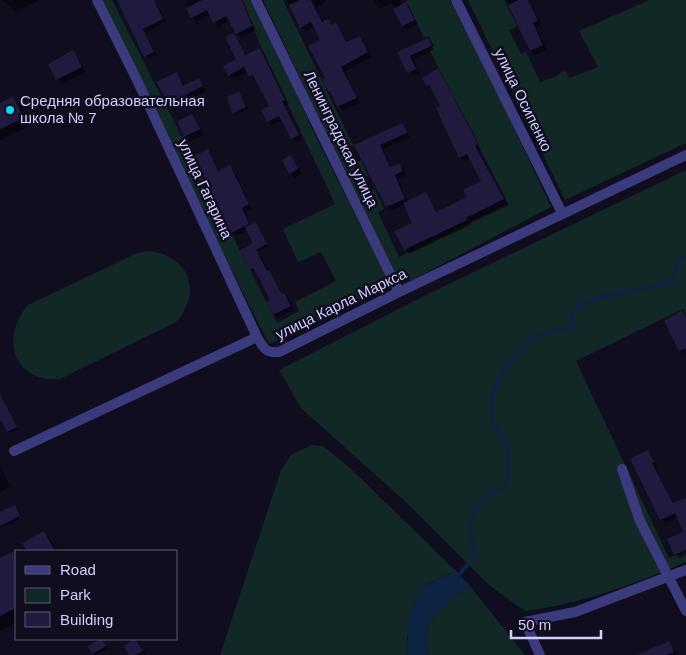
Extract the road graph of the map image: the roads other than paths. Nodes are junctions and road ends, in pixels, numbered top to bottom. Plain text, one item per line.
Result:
1 (96, 0) edge
2 (256, 0) edge
3 (456, 0) edge
4 (686, 155) edge
5 (562, 214) junction
6 (399, 292) junction
7 (257, 337) junction
8 (14, 450) dead end
9 (622, 469) dead end
10 (686, 570) edge
11 (670, 578) junction
12 (686, 611) edge
13 (540, 655) edge

1 - 7 street, улица Гагарина
2 - 6 street, Ленинградская улица
3 - 5 street, улица Осипенко
4 - 5 street, улица Карла Маркса
5 - 6 street, улица Карла Маркса
6 - 7 street, улица Карла Маркса
7 - 8 street, улица Карла Маркса
9 - 11 street
10 - 11 street
11 - 12 street
11 - 13 street

